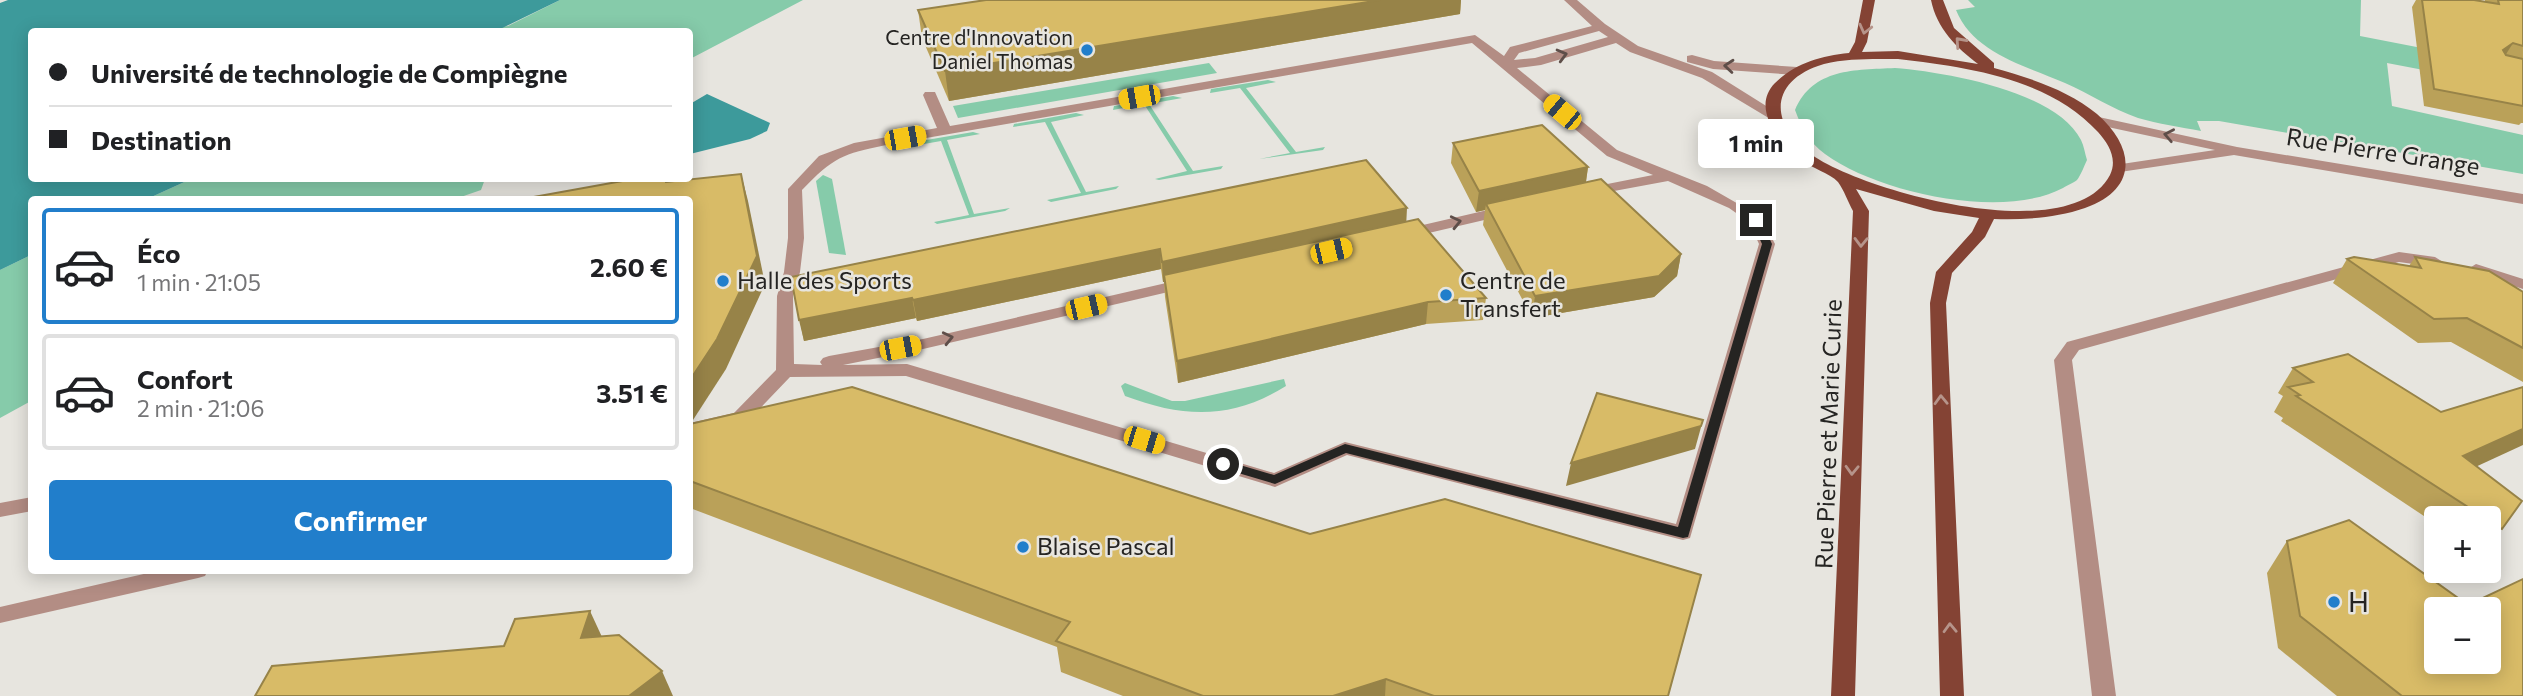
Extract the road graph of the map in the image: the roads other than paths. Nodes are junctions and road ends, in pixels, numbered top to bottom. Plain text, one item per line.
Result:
1 (1570, 0) edge
2 (1869, 0) edge
3 (1937, 0) edge
4 (1601, 27) junction
5 (1618, 38) junction
6 (1853, 57) junction
7 (1505, 65) junction
8 (1797, 71) junction
9 (1998, 72) junction
10 (930, 95) dead end
11 (1772, 114) junction
12 (2094, 120) junction
13 (945, 131) junction
14 (2235, 151) junction
15 (2120, 168) junction
16 (1669, 176) junction
17 (1843, 179) junction
18 (1568, 197) edge
19 (2523, 199) edge
20 (1517, 208) edge
21 (1989, 214) junction
22 (1385, 239) edge
23 (1209, 279) edge
24 (2523, 284) edge
25 (785, 371) junction
26 (693, 428) edge
27 (28, 505) edge
28 (0, 510) edge
29 (180, 574) edge
30 (0, 615) edge
31 (1843, 696) edge
32 (1952, 696) edge
33 (2104, 696) edge

1 - 4 street
2 -> 6 main road
9 -> 3 main road
4 - 5 street
4 - 7 street
7 -> 5 street
8 -> 5 street
5 - 11 street
6 - 8 main road
6 - 9 main road
7 - 13 street
7 - 16 street
8 - 11 main road
9 - 12 main road
10 - 13 street
11 - 17 main road
14 -> 12 street, Rue Pierre Grange
12 - 15 main road
13 - 25 street
14 - 15 street, Rue Pierre Grange
14 - 19 street, Rue Pierre Grange
15 - 21 main road
16 - 18 street
16 - 25 street
17 - 21 main road
17 -> 31 main road, Rue Pierre et Marie Curie
22 -> 20 street
32 -> 21 main road
25 -> 23 street
24 - 33 street
25 - 26 street
27 - 28 street
29 - 30 street

